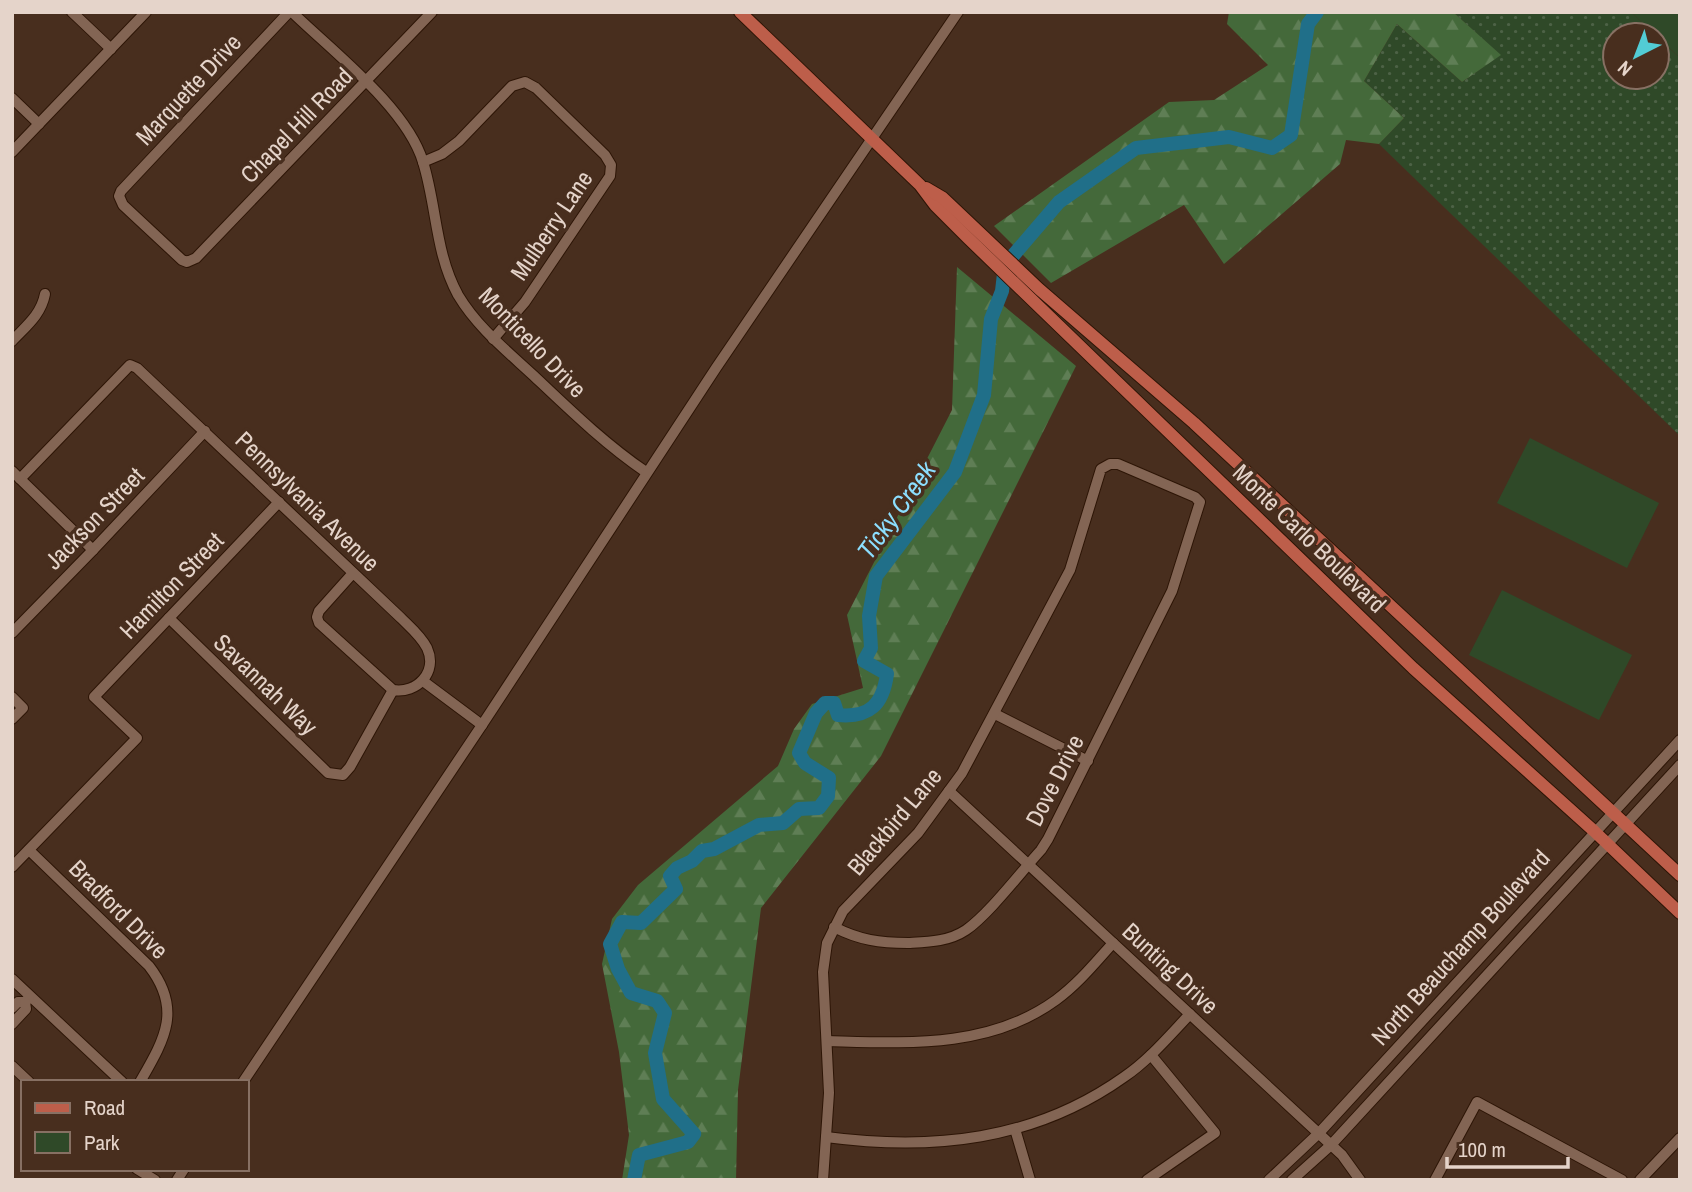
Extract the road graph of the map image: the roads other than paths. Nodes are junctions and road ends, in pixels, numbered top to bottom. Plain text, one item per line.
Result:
1 (72, 12) edge
2 (146, 12) edge
3 (290, 12) edge
4 (432, 12) edge
5 (740, 12) edge
6 (958, 12) edge
7 (111, 49) junction
8 (366, 82) junction
9 (12, 99) edge
10 (39, 124) junction
11 (871, 138) junction
12 (12, 152) edge
13 (423, 162) junction
14 (187, 262) joint
15 (1035, 293) junction
16 (44, 294) dead end
17 (493, 338) junction
18 (12, 341) edge
19 (205, 431) junction
20 (1101, 470) joint
21 (646, 472) junction
22 (16, 475) edge
23 (279, 502) junction
24 (93, 550) junction
25 (353, 573) junction
26 (12, 614) edge
27 (169, 618) junction
28 (22, 622) junction
29 (12, 633) edge
30 (423, 681) junction
31 (393, 690) junction
32 (12, 697) edge
33 (995, 714) junction
34 (12, 719) edge
35 (481, 726) junction
36 (1680, 740) edge
37 (1088, 761) junction
38 (1680, 765) edge
39 (949, 791) junction
40 (1612, 813) junction
41 (1625, 825) junction
42 (1594, 831) junction
43 (1607, 844) junction
44 (29, 850) junction
45 (1028, 864) junction
46 (12, 867) edge
47 (1680, 875) edge
48 (1680, 913) edge
49 (834, 927) junction
50 (1113, 943) junction
51 (12, 979) edge
52 (27, 999) junction
53 (12, 1008) edge
54 (1190, 1014) junction
55 (12, 1024) edge
56 (827, 1041) junction
57 (1151, 1055) junction
58 (12, 1066) edge
59 (27, 1080) edge
60 (120, 1080) edge
61 (141, 1080) edge
62 (244, 1080) edge
63 (1015, 1129) junction
64 (1319, 1133) junction
65 (826, 1137) junction
66 (1680, 1138) edge
67 (1331, 1145) junction
68 (823, 1180) edge
69 (1030, 1180) edge
70 (1147, 1180) edge
71 (1269, 1180) edge
72 (1293, 1180) edge
73 (1360, 1180) edge
74 (1435, 1180) edge
75 (1622, 1180) edge
76 (1640, 1180) edge

1 - 7 street
2 - 7 street
3 - 8 street, Monticello Drive
3 - 14 street, Marquette Drive
4 - 8 street, Chapel Hill Road
5 - 11 main road, Monte Carlo Boulevard
6 - 11 street
7 - 10 street
8 - 13 street, Monticello Drive
8 - 14 street, Chapel Hill Road
9 - 10 street
10 - 12 street
11 - 15 main road, Monte Carlo Boulevard
11 - 21 street
13 - 17 street, Monticello Drive
13 - 17 street, Mulberry Lane
15 - 40 main road, Monte Carlo Boulevard
15 - 42 main road, Monte Carlo Boulevard
16 - 18 street
17 - 21 street, Monticello Drive
19 - 22 street, Pennsylvania Avenue
19 - 23 street, Pennsylvania Avenue
19 - 24 street, Jackson Street
20 - 33 street, Blackbird Lane
20 - 37 street, Dove Drive
21 - 35 street
22 - 24 street
23 - 25 street, Pennsylvania Avenue
23 - 27 street, Hamilton Street
24 - 28 street, Jackson Street
25 - 30 street, Pennsylvania Avenue
25 - 31 street
26 - 28 street
27 - 31 street, Savannah Way
27 - 44 street, Hamilton Street
28 - 29 street, Jackson Street
30 - 31 street
30 - 35 street
32 - 34 street
33 - 37 street
33 - 39 street, Blackbird Lane
35 - 62 street
36 - 40 street, North Beauchamp Boulevard
37 - 45 street, Dove Drive
38 - 41 street, North Beauchamp Boulevard
39 - 45 street, Bunting Drive
39 - 49 street, Blackbird Lane
40 - 41 main road, Monte Carlo Boulevard
40 - 42 street, North Beauchamp Boulevard
41 - 43 street, North Beauchamp Boulevard
41 - 47 main road, Monte Carlo Boulevard
42 - 43 main road, Monte Carlo Boulevard
42 - 64 street, North Beauchamp Boulevard
43 - 48 main road, Monte Carlo Boulevard
43 - 67 street, North Beauchamp Boulevard
44 - 46 street
44 - 61 street, Bradford Drive
45 - 49 street, Dove Drive
45 - 50 street, Bunting Drive
49 - 56 street, Blackbird Lane
50 - 54 street, Bunting Drive
50 - 56 street
51 - 52 street
52 - 53 street
52 - 55 street
52 - 60 street
54 - 57 street
54 - 64 street, Bunting Drive
56 - 65 street, Blackbird Lane
57 - 63 street
57 - 70 street
58 - 59 street
63 - 65 street
63 - 69 street
64 - 67 street, Bunting Drive
64 - 71 street, North Beauchamp Boulevard
65 - 68 street, Blackbird Lane
66 - 76 street
67 - 72 street, North Beauchamp Boulevard
67 - 73 street, Bunting Drive
74 - 75 street

